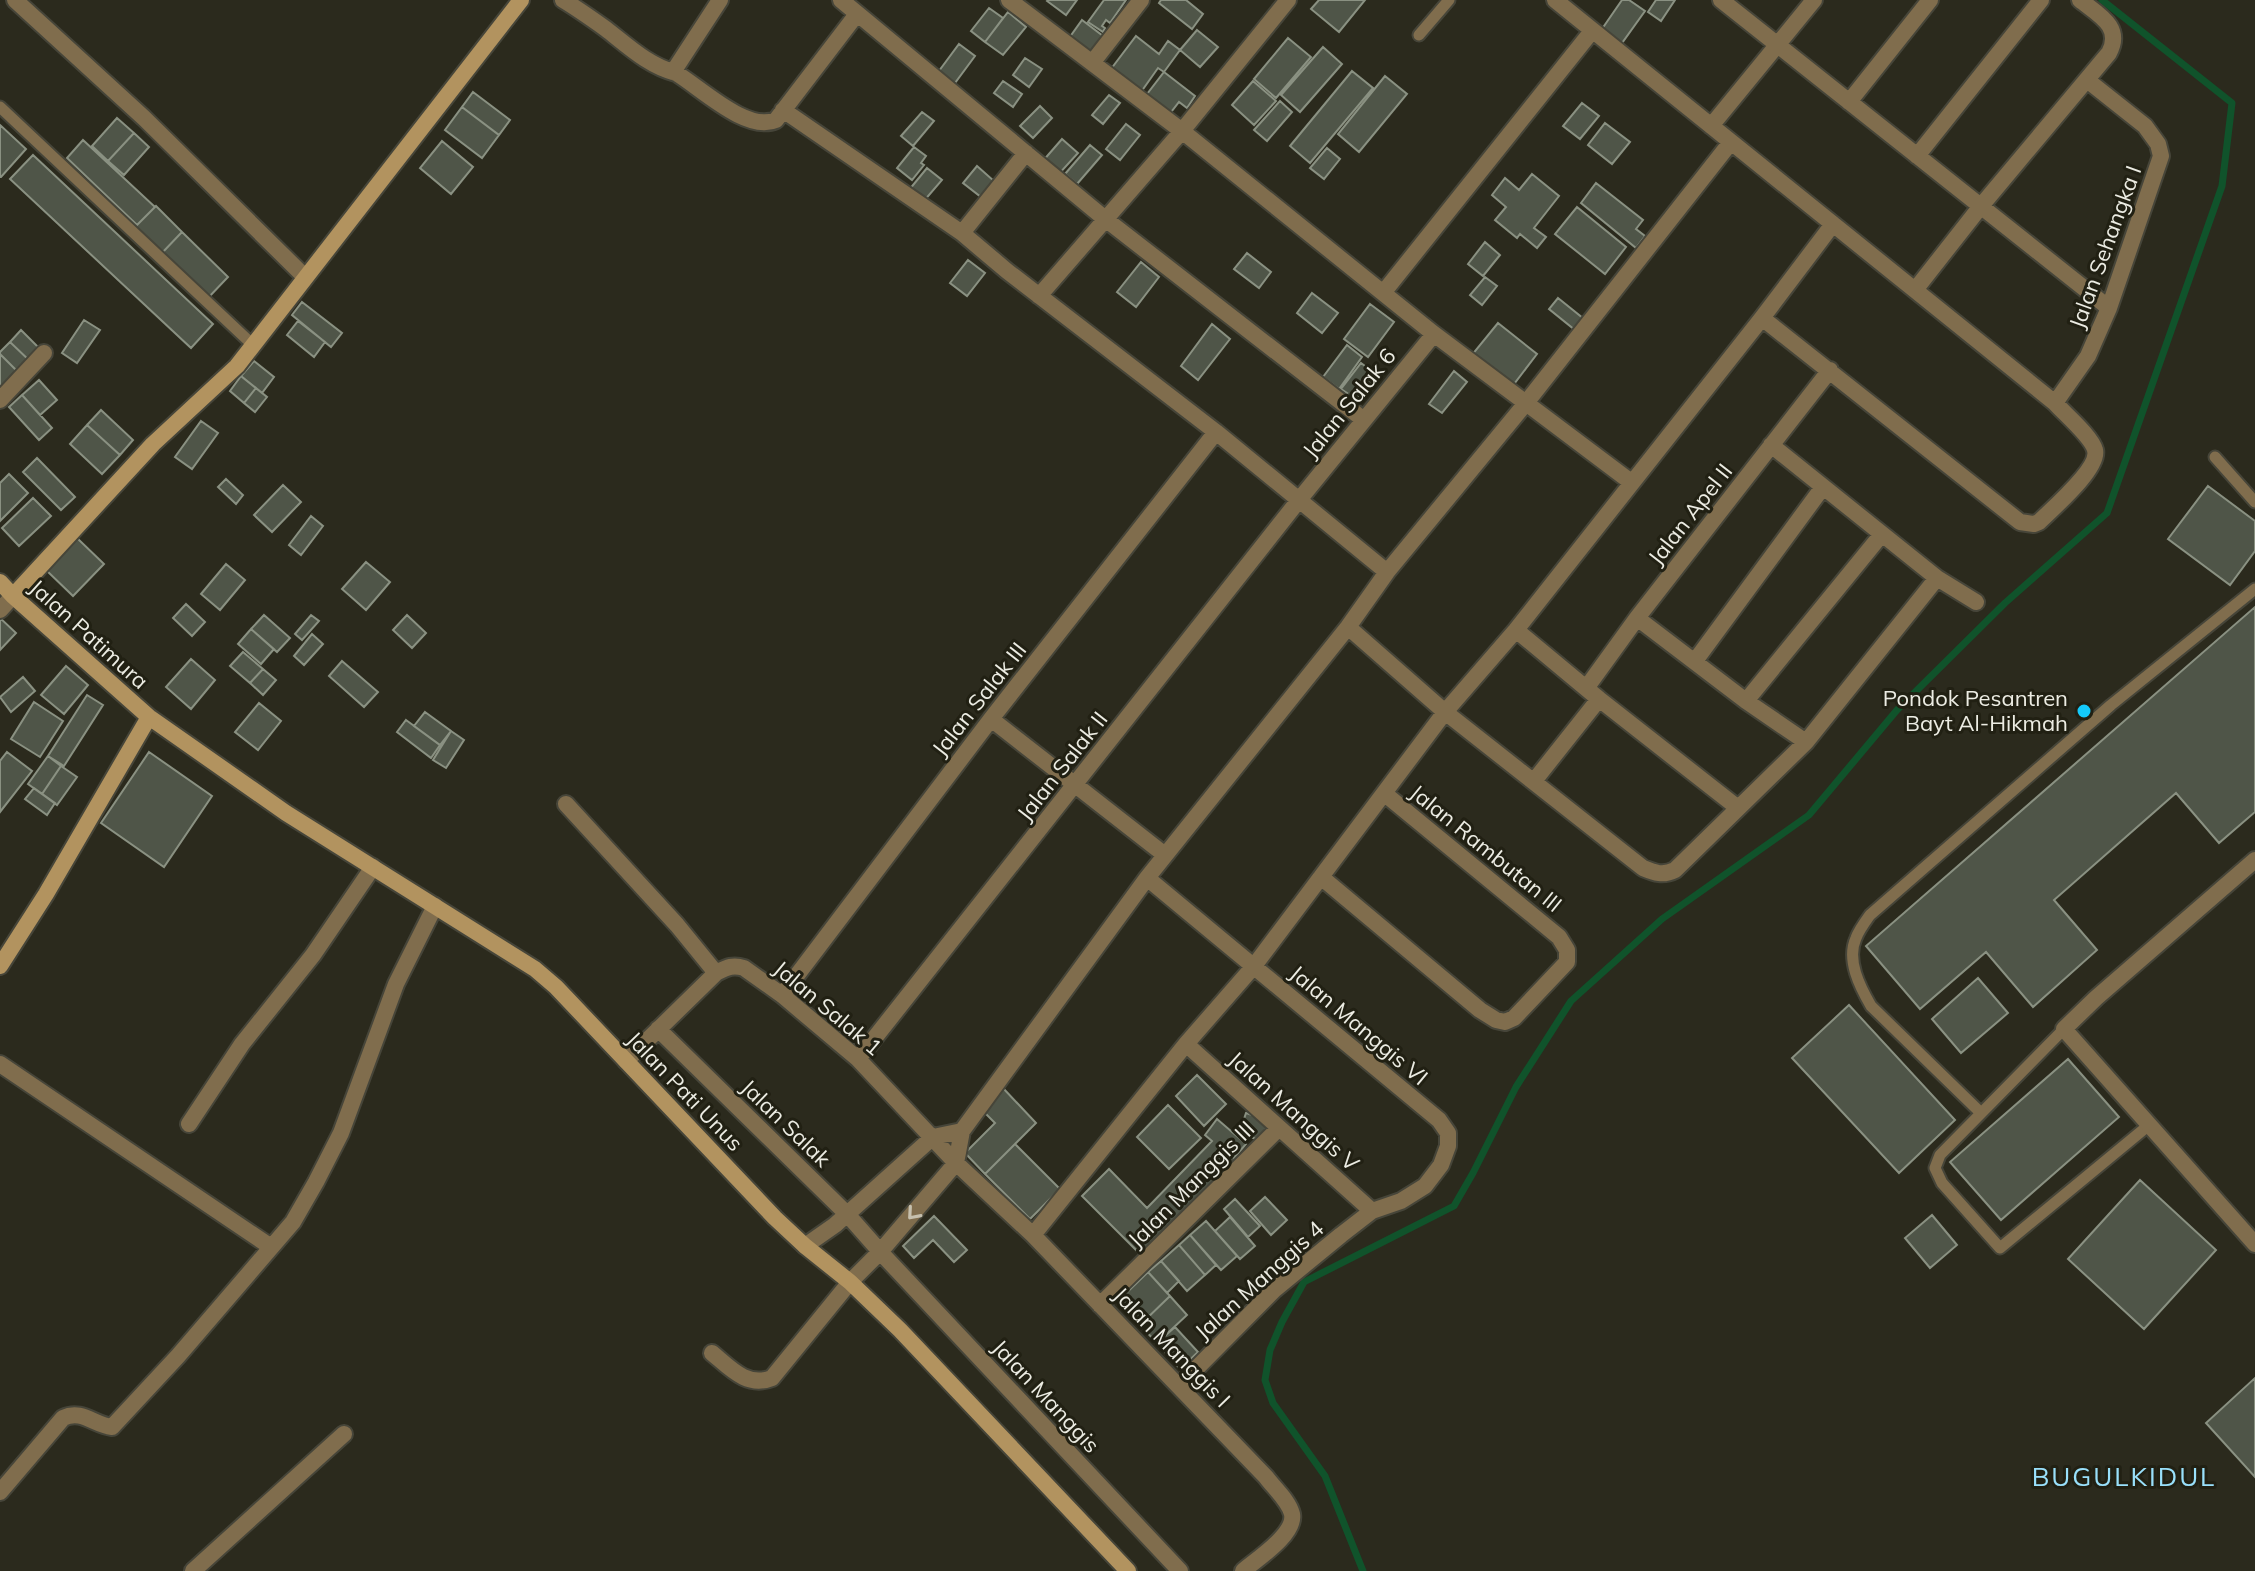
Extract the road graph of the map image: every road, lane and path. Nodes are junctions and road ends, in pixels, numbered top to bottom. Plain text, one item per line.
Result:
1 (15, 0) edge
2 (521, 0) edge
3 (720, 0) edge
4 (841, 0) edge
5 (1009, 0) edge
6 (1141, 0) edge
7 (1288, 0) edge
8 (1449, 0) edge
9 (1555, 0) edge
10 (1721, 0) edge
11 (1814, 0) edge
12 (1930, 0) edge
13 (2041, 0) edge
14 (2080, 0) edge
15 (569, 1) edge
16 (857, 14) junction
17 (1592, 31) junction
18 (1419, 35) dead end
19 (1778, 45) junction
20 (1092, 63) junction
21 (673, 72) junction
22 (2087, 80) junction
23 (1849, 102) junction
24 (0, 107) edge
25 (783, 110) junction
26 (1711, 126) junction
27 (1182, 131) junction
28 (1731, 142) junction
29 (1026, 153) junction
30 (1917, 156) junction
31 (1981, 206) junction
32 (1104, 218) junction
33 (1833, 224) junction
34 (962, 233) junction
35 (305, 277) junction
36 (1915, 290) junction
37 (1383, 293) junction
38 (1039, 296) junction
39 (2109, 308) junction
40 (1762, 318) junction
41 (1434, 334) junction
42 (253, 345) junction
43 (44, 353) dead end
44 (1830, 370) junction
45 (0, 400) edge
46 (1526, 403) junction
47 (2055, 403) junction
48 (1364, 420) junction
49 (1216, 432) junction
50 (1771, 445) junction
51 (2215, 457) dead end
52 (1631, 482) junction
53 (1823, 487) junction
54 (1299, 500) junction
55 (2255, 502) edge
56 (1882, 534) junction
57 (1387, 572) junction
58 (1937, 578) junction
59 (0, 582) edge
60 (2255, 589) edge
61 (13, 596) junction
62 (1976, 602) dead end
63 (0, 610) edge
64 (1637, 618) junction
65 (1348, 627) junction
66 (1516, 630) junction
67 (1695, 661) junction
68 (1587, 687) junction
69 (1599, 699) junction
70 (1746, 701) junction
71 (1445, 712) junction
72 (149, 717) junction
73 (991, 719) junction
74 (1806, 742) junction
75 (1534, 781) junction
76 (1076, 784) junction
77 (1385, 794) junction
78 (566, 804) dead end
79 (1738, 808) junction
80 (1165, 855) junction
81 (2255, 860) edge
82 (373, 867) junction
83 (1321, 877) junction
84 (1147, 878) junction
85 (435, 906) junction
86 (0, 966) edge
87 (1254, 966) junction
88 (716, 973) junction
89 (782, 995) junction
90 (2064, 1029) junction
91 (1186, 1044) junction
92 (642, 1045) junction
93 (858, 1059) junction
94 (0, 1064) edge
95 (1981, 1113) junction
96 (189, 1124) dead end
97 (2149, 1125) junction
98 (1279, 1128) junction
99 (962, 1131) junction
100 (933, 1137) junction
101 (956, 1163) junction
102 (1372, 1211) junction
103 (835, 1225) junction
104 (1033, 1235) junction
105 (2255, 1244) edge
106 (805, 1246) junction
107 (271, 1247) junction
108 (864, 1268) junction
109 (1100, 1305) junction
110 (712, 1353) dead end
111 (1179, 1386) junction
112 (344, 1434) dead end
113 (0, 1492) edge
114 (193, 1571) edge
115 (1128, 1571) edge
116 (1180, 1571) edge
117 (1243, 1571) edge

1 - 35 street
2 - 35 main road
3 - 21 street
4 - 16 street
5 - 20 street
6 - 20 street
7 - 27 street
8 - 18 lane
9 - 17 street
10 - 19 street
11 - 19 street
12 - 23 street
13 - 30 street
14 - 22 street
15 - 21 street
16 - 25 street
16 - 29 street
17 - 26 street
17 - 37 street
19 - 23 street
19 - 26 street
20 - 27 street
21 - 25 street
22 - 31 street
22 - 39 street, Jalan Sehangka I
23 - 30 street
24 - 42 lane
25 - 34 street
26 - 28 street
27 - 32 street
27 - 37 street
28 - 33 street
28 - 46 street
29 - 32 street
29 - 34 street
30 - 31 street
31 - 36 street
31 - 39 street
32 - 38 street
32 - 48 street
33 - 36 street
33 - 40 street
34 - 38 street
35 - 42 main road
36 - 47 street
37 - 41 street
38 - 49 street
39 - 47 street, Jalan Sehangka I
40 - 44 street
40 - 52 street
41 - 46 street
41 - 48 street, Jalan Salak 6
42 - 61 main road
43 - 45 street
44 - 47 street
44 - 50 street, Jalan Apel II
46 - 52 street
46 - 57 street
48 - 54 street, Jalan Salak 6
49 - 54 street
49 - 73 street, Jalan Salak III
50 - 53 street
50 - 64 street, Jalan Apel II
51 - 55 lane
52 - 66 street
53 - 56 street
53 - 67 street
54 - 57 street
54 - 76 street, Jalan Salak II
56 - 58 street
56 - 70 street
57 - 65 street
58 - 62 street
58 - 74 street
59 - 61 main road, Jalan Patimura
60 - 95 lane
61 - 63 street
61 - 72 main road, Jalan Patimura
64 - 67 street
64 - 68 street, Jalan Apel II
65 - 71 street
65 - 80 street
66 - 68 street
66 - 71 street
67 - 70 street
68 - 69 street
69 - 75 street
69 - 79 street
70 - 74 street
71 - 75 street
71 - 77 street
72 - 82 main road, Jalan Pati Unus
72 - 86 main road
73 - 76 street
73 - 89 street, Jalan Salak III
74 - 79 street
75 - 79 street
76 - 80 street
76 - 93 street, Jalan Salak II
77 - 83 street
77 - 83 street, Jalan Rambutan III
78 - 88 street
80 - 84 street
81 - 90 street
82 - 85 main road, Jalan Pati Unus
82 - 96 street
83 - 87 street
84 - 87 street, Jalan Manggis VI
84 - 99 street
85 - 92 main road, Jalan Pati Unus
85 - 107 street
87 - 91 street
87 - 102 street, Jalan Manggis VI
88 - 89 street, Jalan Salak 1
88 - 92 street
89 - 93 street, Jalan Salak 1
90 - 95 lane
90 - 97 street
91 - 98 street, Jalan Manggis V
91 - 104 street
92 - 103 street, Jalan Salak
92 - 106 main road, Jalan Pati Unus
93 - 100 street, Jalan Salak 1
94 - 107 street
95 - 97 lane
97 - 105 street
98 - 102 street, Jalan Manggis V
98 - 109 street, Jalan Manggis III
99 - 100 street
99 - 101 street
100 - 101 street, Jalan Salak 1
100 - 103 street
101 - 104 street, Jalan Manggis I
101 -> 108 street
102 - 111 street, Jalan Manggis 4
103 - 106 street
103 - 108 street, Jalan Salak
104 - 109 street, Jalan Manggis I
106 - 108 main road, Jalan Pati Unus
107 - 113 street
108 - 110 street
108 - 115 main road, Jalan Pati Unus
108 - 116 street, Jalan Manggis
109 - 111 street, Jalan Manggis I
111 - 117 street, Jalan Manggis I
112 - 114 street

